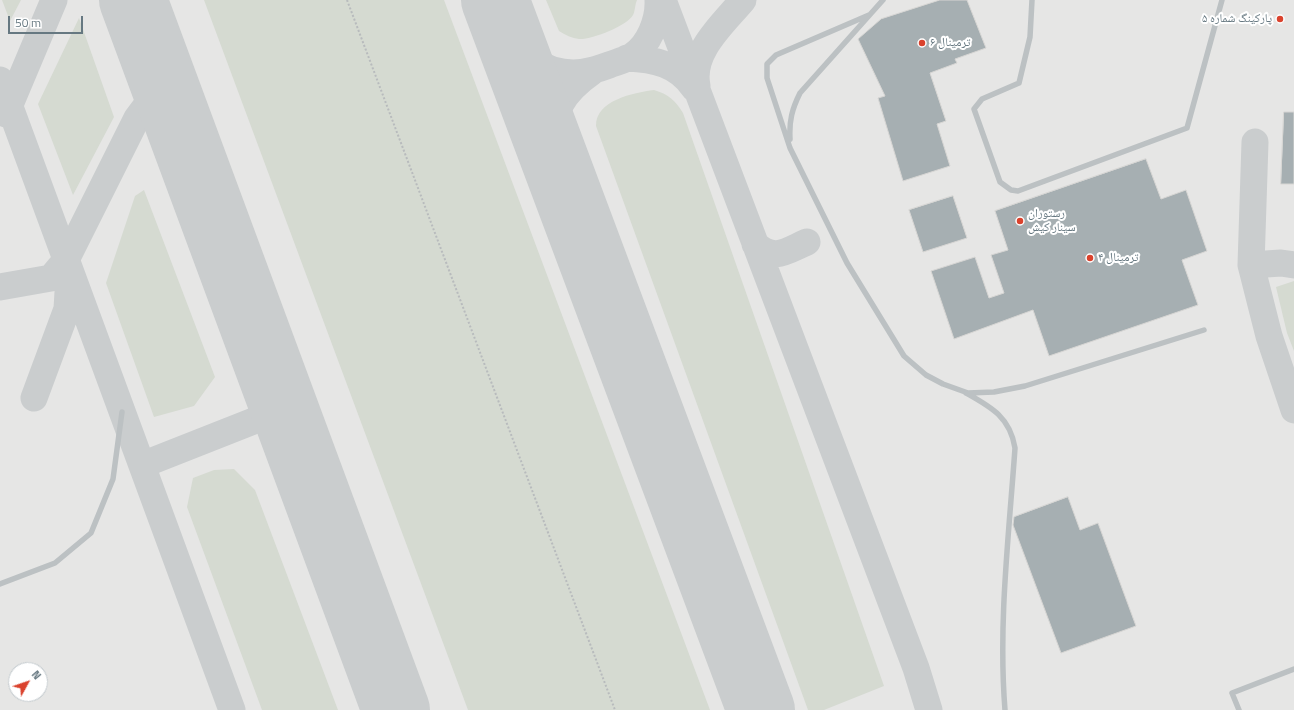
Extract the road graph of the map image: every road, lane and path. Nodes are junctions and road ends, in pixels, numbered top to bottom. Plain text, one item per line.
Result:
1 (347, 0) edge
2 (883, 0) edge
3 (1032, 0) edge
4 (1222, 0) edge
5 (869, 15) junction
6 (790, 148) junction
7 (1204, 330) dead end
8 (963, 391) junction
9 (122, 412) dead end
10 (0, 584) edge
11 (1294, 669) edge
12 (615, 710) edge
13 (1005, 710) edge
14 (1239, 710) edge

1 - 12 path
2 - 5 lane
3 - 4 lane
5 - 6 lane
5 - 6 lane
6 - 8 lane
7 - 8 lane
8 - 13 lane
9 - 10 lane
11 - 14 lane

